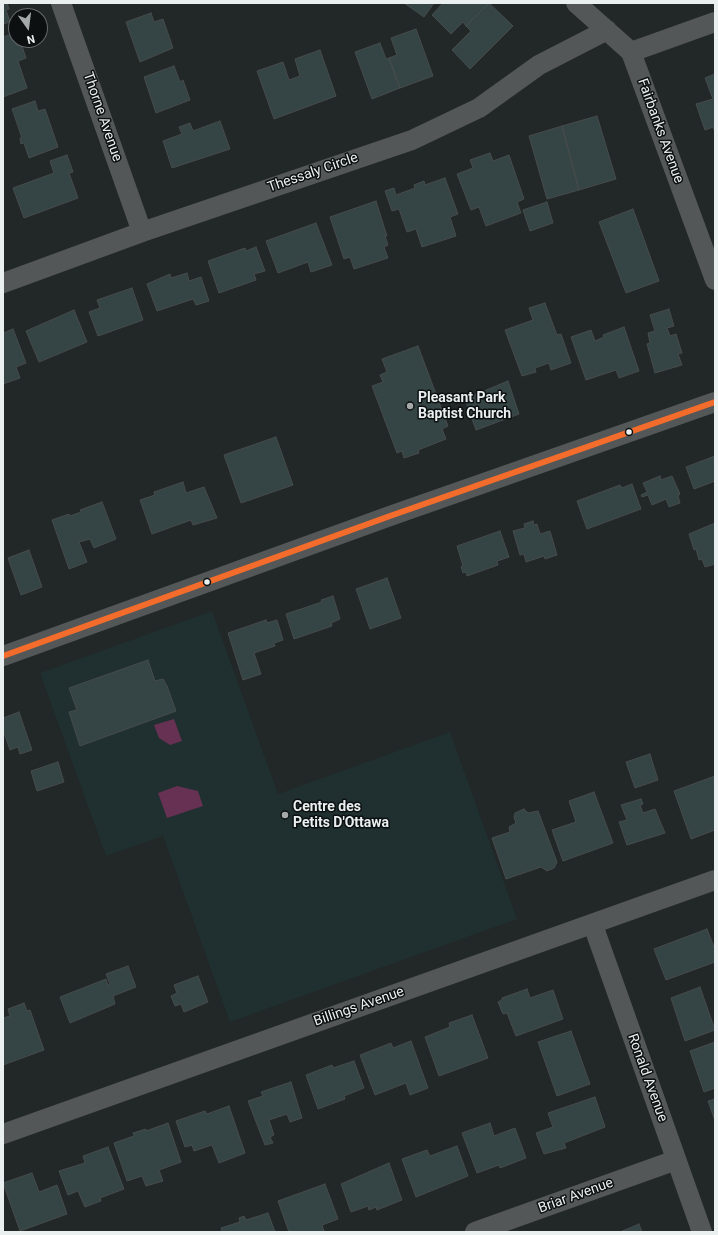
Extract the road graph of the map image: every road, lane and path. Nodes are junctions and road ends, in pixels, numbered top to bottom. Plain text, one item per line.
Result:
1 (61, 3) edge
2 (576, 3) edge
3 (715, 22) edge
4 (607, 30) junction
5 (631, 52) junction
6 (142, 232) junction
7 (715, 280) edge
8 (3, 283) edge
9 (715, 402) edge
10 (3, 656) edge
11 (715, 880) edge
12 (593, 925) junction
13 (3, 1134) edge
14 (676, 1160) junction
15 (475, 1232) edge
16 (702, 1232) edge

1 - 6 street, Thorne Avenue
2 - 4 street, Fairbanks Avenue
3 - 5 street
4 - 5 street, Fairbanks Avenue
4 - 6 street, Thessaly Circle
5 - 7 street, Fairbanks Avenue
6 - 8 street, Thessaly Circle
9 - 10 street
11 - 12 street, Billings Avenue
12 - 13 street, Billings Avenue
12 - 14 street, Ronald Avenue
14 - 15 street, Briar Avenue
14 - 16 street, Ronald Avenue

